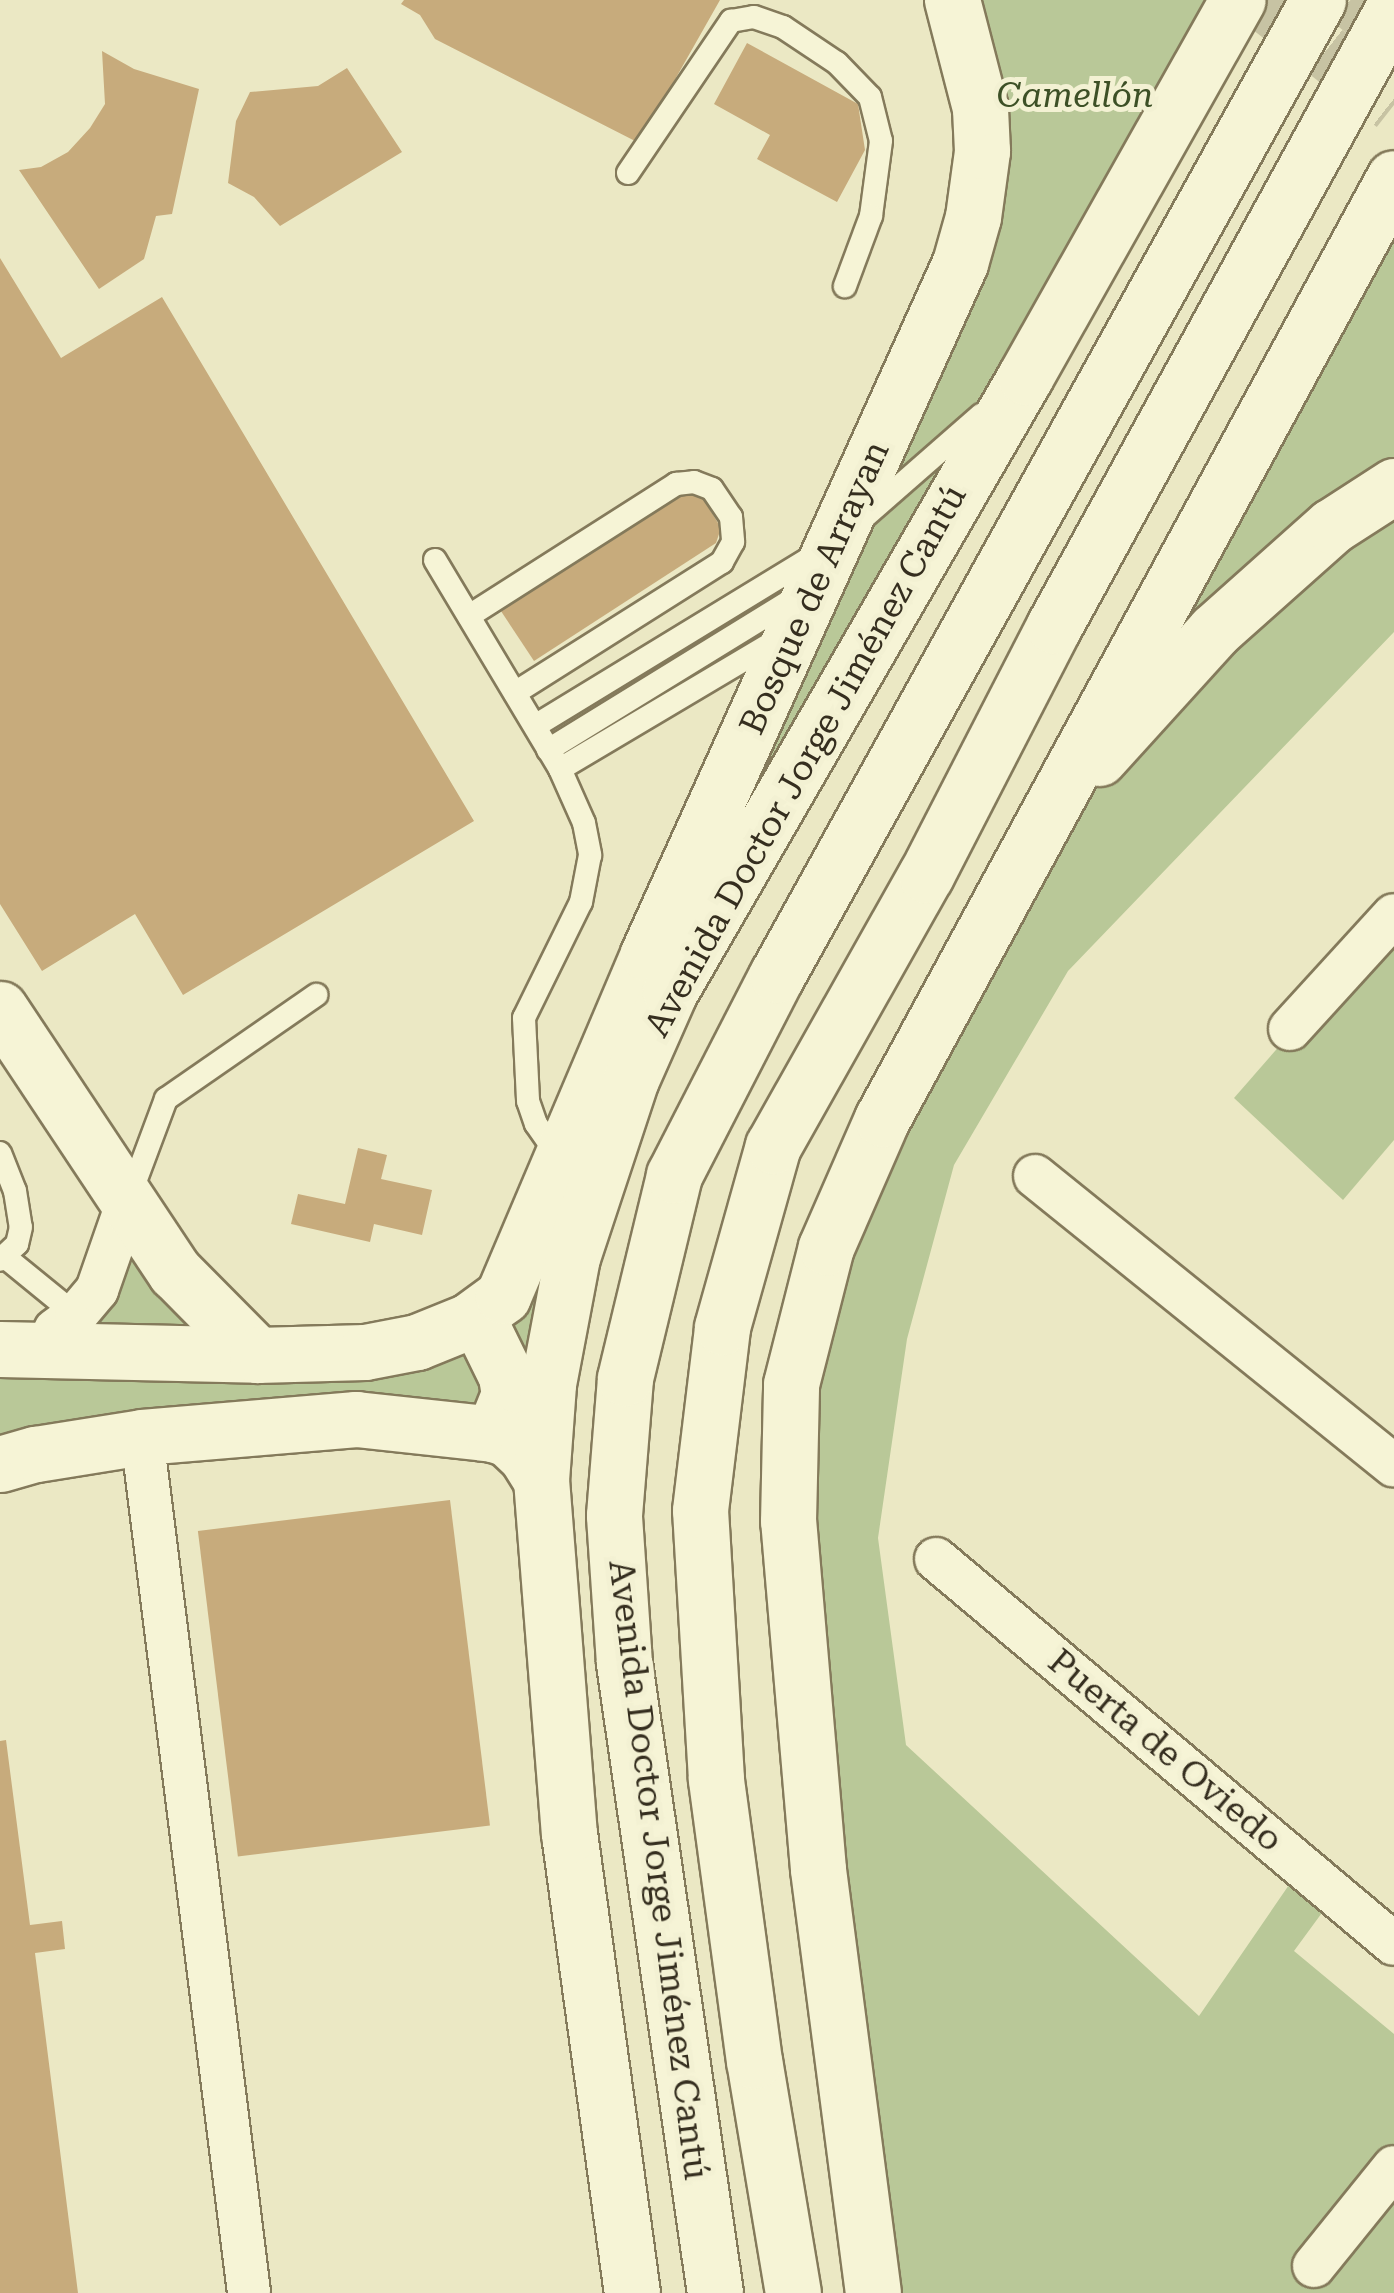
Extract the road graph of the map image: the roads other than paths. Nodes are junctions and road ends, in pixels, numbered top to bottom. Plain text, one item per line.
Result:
1 (952, 0) edge
2 (1237, 0) edge
3 (1318, 0) edge
4 (1394, 7) edge
5 (628, 173) dead end
6 (1394, 178) edge
7 (845, 286) dead end
8 (1025, 377) junction
9 (1394, 486) edge
10 (435, 560) dead end
11 (815, 586) junction
12 (469, 616) junction
13 (515, 693) junction
14 (535, 726) junction
15 (554, 759) junction
16 (774, 808) junction
17 (1043, 820) junction
18 (1394, 915) edge
19 (648, 954) junction
20 (316, 994) dead end
21 (0, 1009) edge
22 (1290, 1029) dead end
23 (0, 1153) edge
24 (561, 1160) junction
25 (1036, 1176) dead end
26 (128, 1201) junction
27 (572, 1257) junction
28 (3, 1258) edge
29 (470, 1321) junction
30 (66, 1323) joint
31 (0, 1349) edge
32 (257, 1356) junction
33 (493, 1434) junction
34 (142, 1437) junction
35 (0, 1464) edge
36 (1394, 1466) edge
37 (542, 1480) junction
38 (936, 1559) dead end
39 (1394, 1944) edge
40 (680, 2050) junction
41 (1394, 2166) edge
42 (624, 2226) junction
43 (1314, 2266) dead end
44 (249, 2293) edge
45 (632, 2293) edge
46 (714, 2293) edge
47 (793, 2293) edge
48 (873, 2293) edge

1 - 11 street, Bosque de Arrayan
2 - 8 street, Avenida Doctor Jorge Jiménez Cantú
3 - 40 street, Avenida Doctor Jorge Jiménez Cantú
4 - 47 street, Avenida Doctor Jorge Jiménez Cantú
5 - 7 lane
6 - 17 street
8 - 11 lane
8 - 16 street, Avenida Doctor Jorge Jiménez Cantú
9 - 17 street
10 - 12 lane
11 - 14 lane
11 - 15 lane
11 - 15 lane
11 - 19 street, Bosque de Arrayan
12 - 13 lane
12 - 13 lane
13 - 14 lane
14 - 15 lane
15 - 24 lane
16 - 19 street
16 - 27 street, Avenida Doctor Jorge Jiménez Cantú
17 - 48 street
18 - 22 street
19 - 24 street, Bosque de Arrayan
20 - 26 lane
21 - 26 street
23 - 28 lane
24 - 27 street
24 - 29 street, Bosque de Arrayan
25 - 36 street
26 - 30 street
26 - 32 street
27 - 37 street, Avenida Doctor Jorge Jiménez Cantú
28 - 30 lane
29 - 32 street, Bosque de Arrayan
29 - 33 street
31 - 32 street, Bosque de Arrayan
33 - 34 street
33 - 37 street
34 - 35 street
34 - 44 street
37 - 42 street, Avenida Doctor Jorge Jiménez Cantú
38 - 39 street, Puerta de Oviedo
40 - 42 street
40 - 46 street, Avenida Doctor Jorge Jiménez Cantú
41 - 43 street
42 - 45 street, Avenida Doctor Jorge Jiménez Cantú

